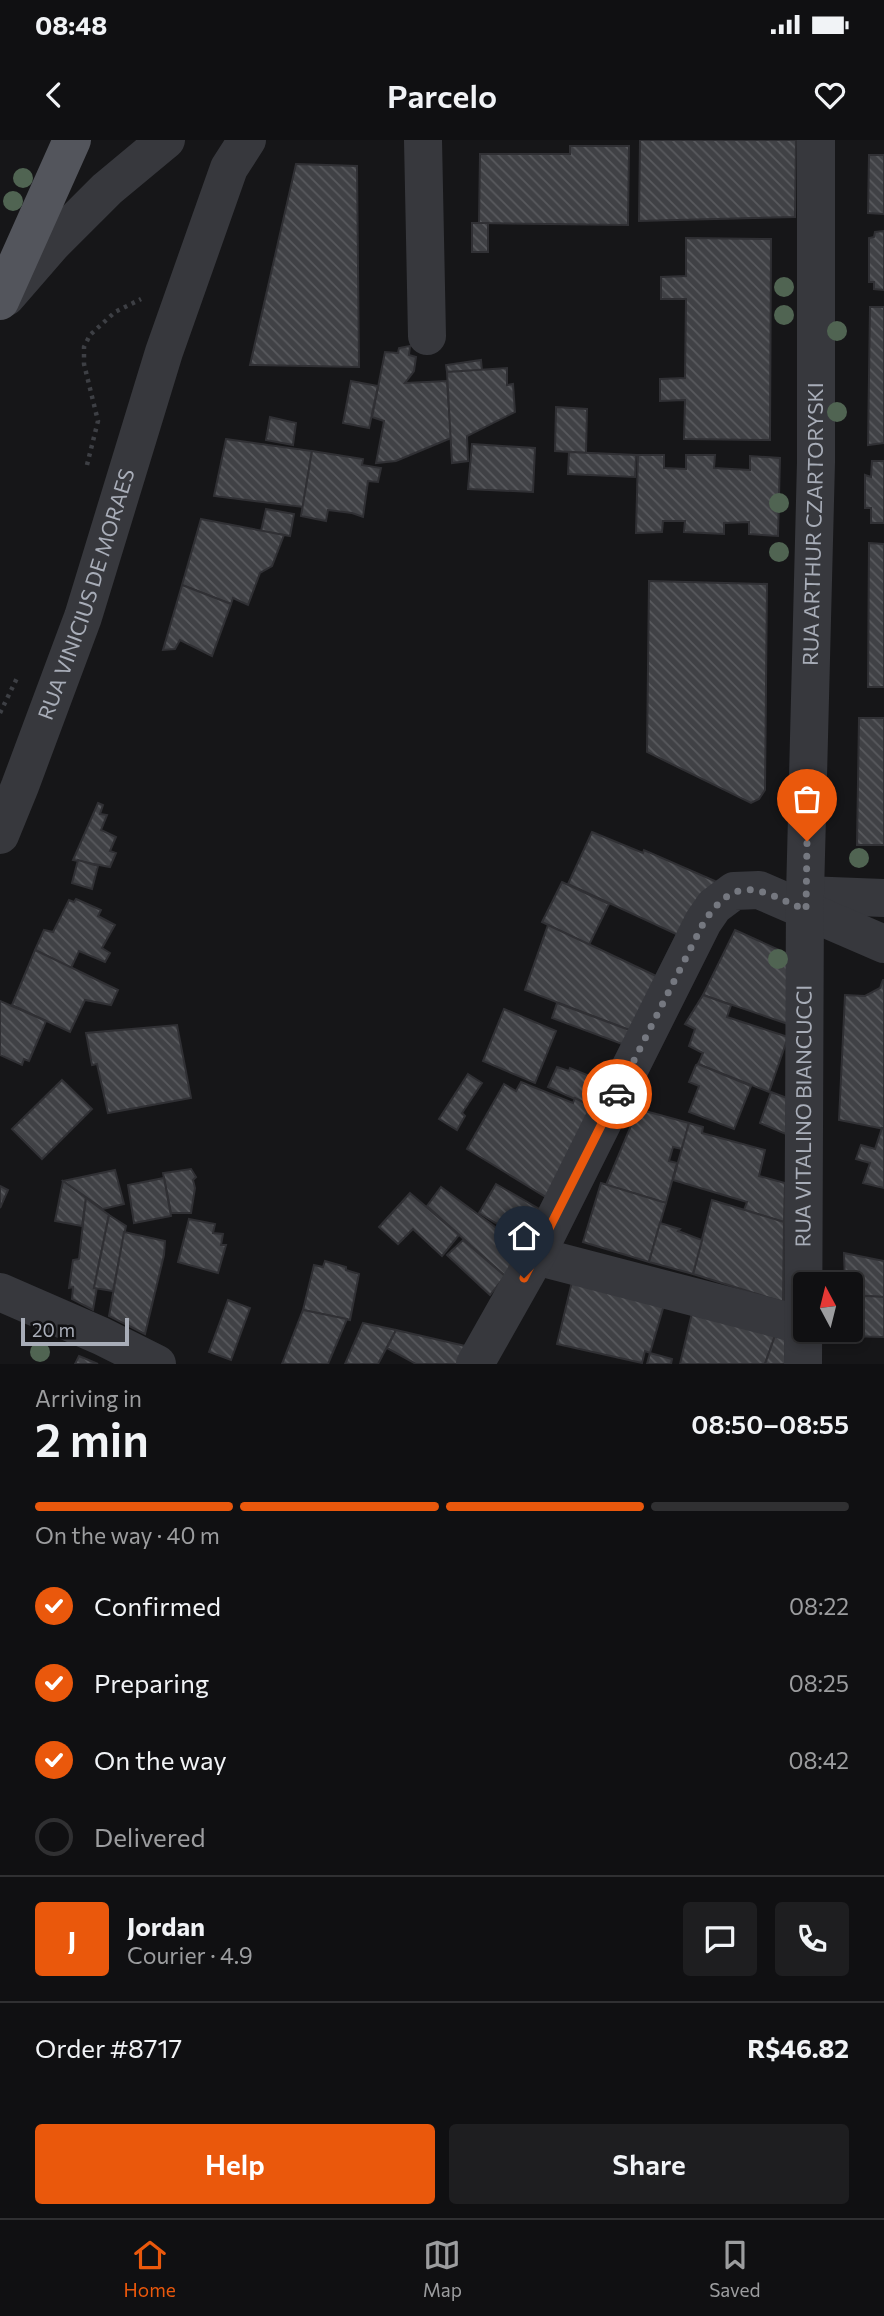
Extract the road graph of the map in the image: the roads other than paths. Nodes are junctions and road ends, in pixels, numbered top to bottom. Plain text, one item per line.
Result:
1 (72, 140) edge
2 (166, 140) edge
3 (247, 140) edge
4 (423, 140) edge
5 (816, 140) edge
6 (0, 302) edge
7 (427, 337) dead end
8 (0, 835) edge
9 (884, 898) edge
10 (805, 902) junction
11 (884, 944) edge
12 (536, 1256) junction
13 (802, 1272) edge
14 (0, 1292) edge
15 (793, 1323) edge
16 (802, 1342) edge
17 (157, 1364) edge
18 (475, 1364) edge
19 (803, 1364) edge

1 - 6 main road
2 - 6 street
3 - 8 street, RUA VINICIUS DE MORAES
4 - 7 street
5 - 10 street, RUA ARTHUR CZARTORYSKI
9 - 10 street
10 - 11 street
10 - 12 street
10 - 13 street, RUA VITALINO BIANCUCCI
12 - 15 street
12 - 18 street
14 - 17 street
16 - 19 street, RUA VITALINO BIANCUCCI

